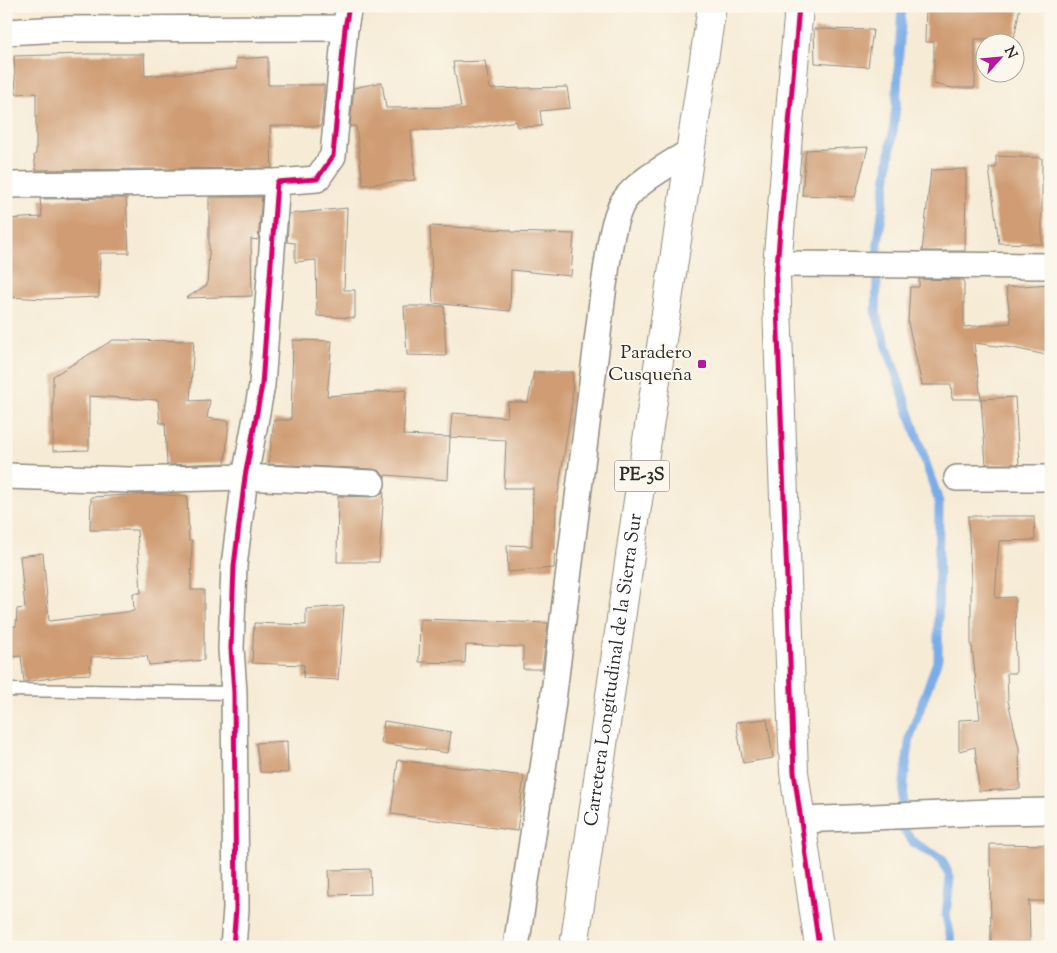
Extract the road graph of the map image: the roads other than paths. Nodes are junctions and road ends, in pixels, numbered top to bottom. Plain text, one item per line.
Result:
1 (712, 6) edge
2 (798, 6) edge
3 (347, 17) edge
4 (6, 32) edge
5 (691, 151) junction
6 (277, 182) junction
7 (6, 185) edge
8 (777, 264) junction
9 (1051, 266) edge
10 (6, 476) edge
11 (245, 477) junction
12 (957, 478) dead end
13 (1051, 478) edge
14 (372, 483) dead end
15 (6, 690) edge
16 (234, 693) junction
17 (1051, 811) edge
18 (801, 820) junction
19 (233, 947) edge
20 (516, 947) edge
21 (574, 947) edge
22 (819, 947) edge

1 - 5 main road, Carretera Longitudinal de la Sierra Sur / PE-3S
2 - 8 main road
3 - 4 street
3 - 6 street
5 - 20 street
5 - 21 main road, Carretera Longitudinal de la Sierra Sur / PE-3S
6 - 7 street
6 - 11 street
8 - 9 street
8 - 18 main road
10 - 11 street
11 - 14 street
11 - 16 street
12 - 13 street
15 - 16 lane
16 - 19 street
17 - 18 street
18 - 22 main road

